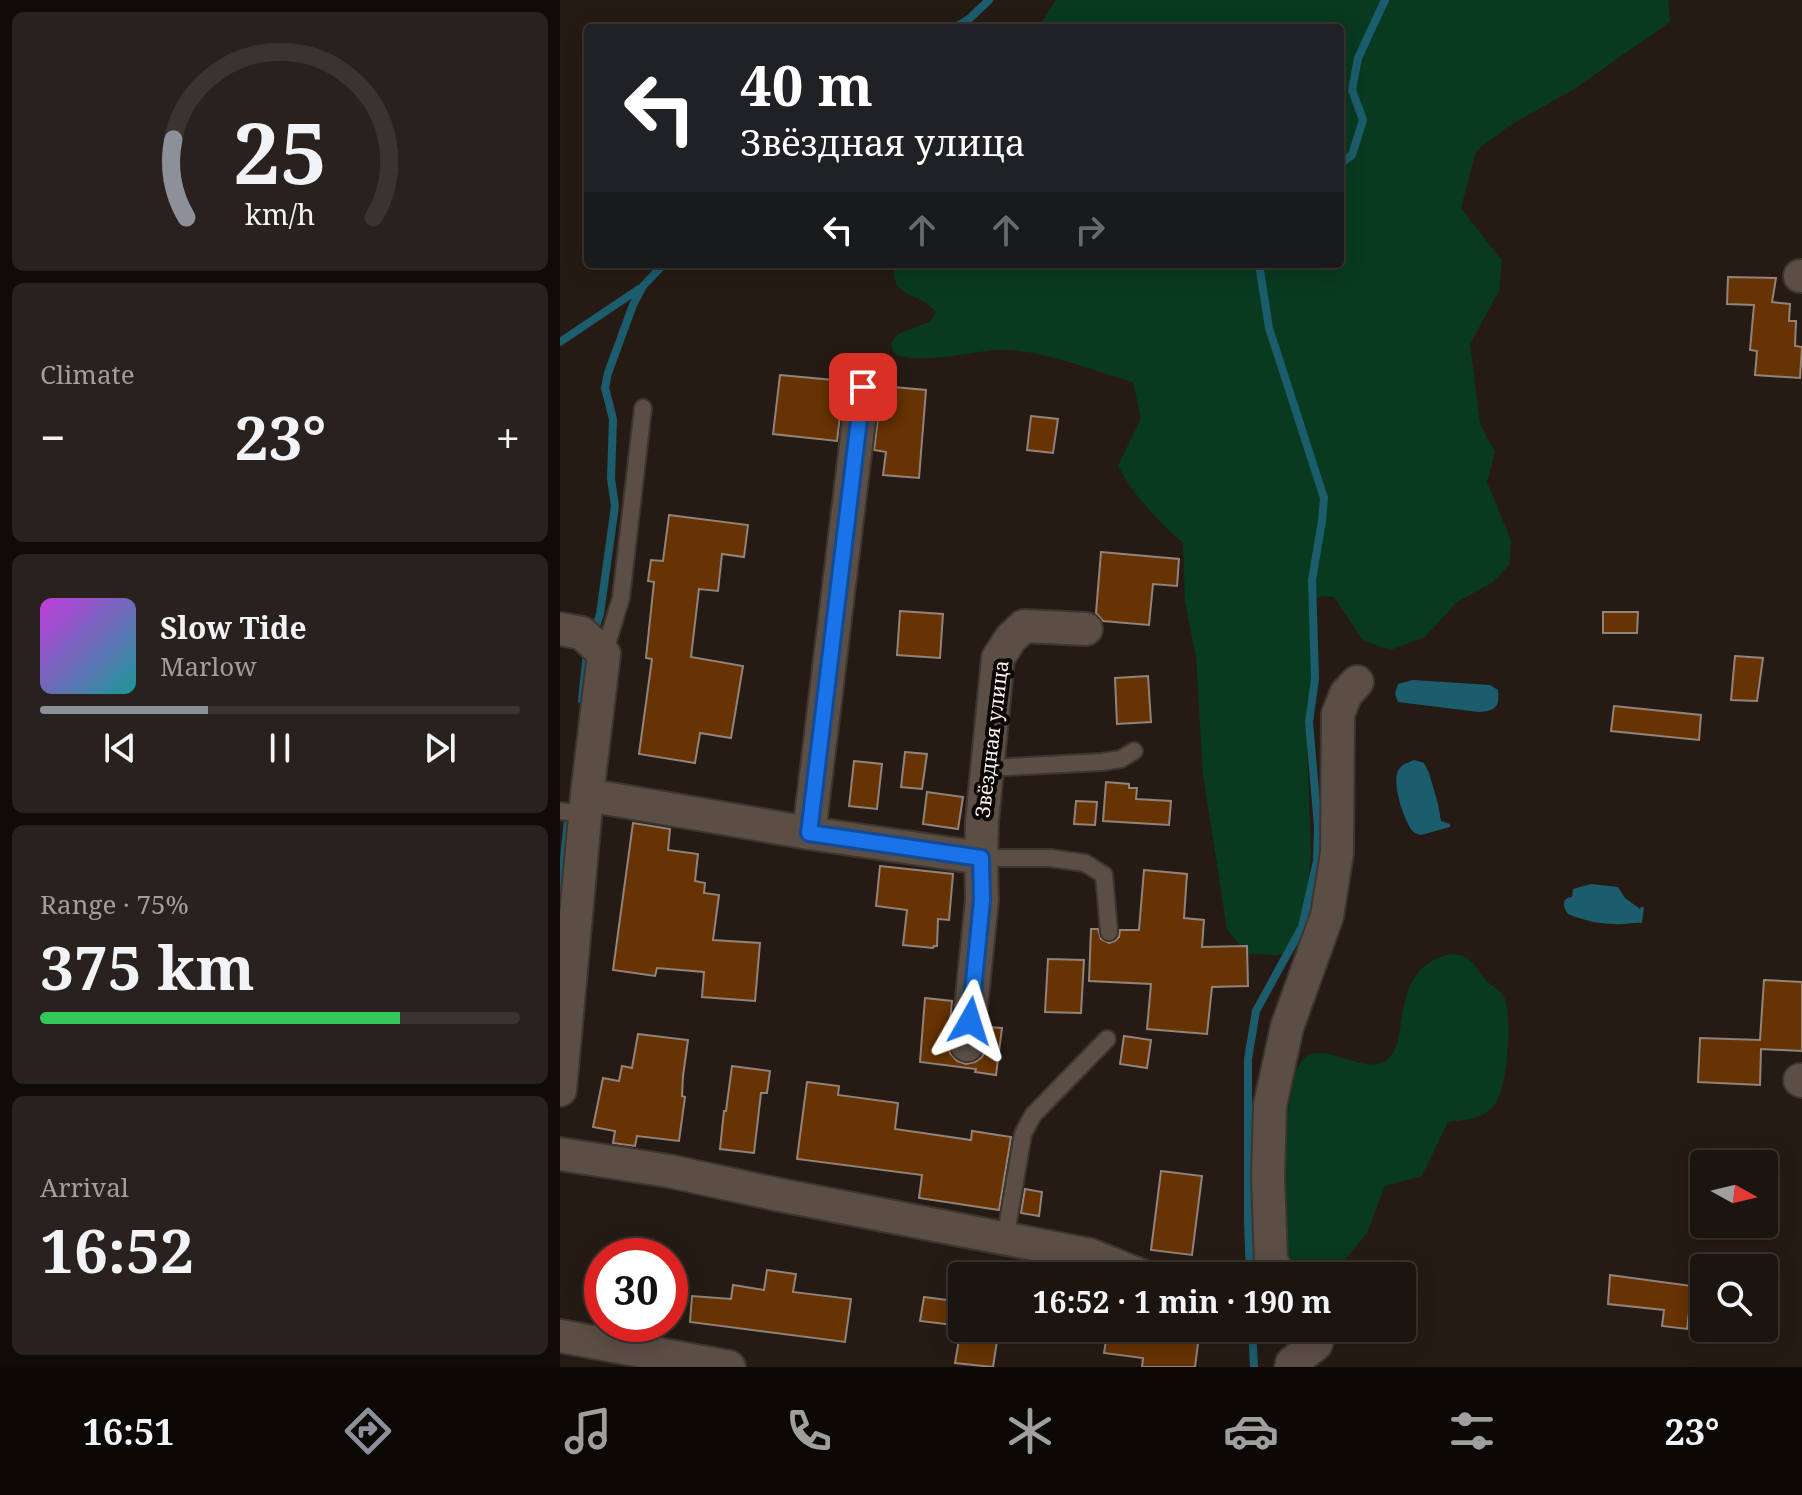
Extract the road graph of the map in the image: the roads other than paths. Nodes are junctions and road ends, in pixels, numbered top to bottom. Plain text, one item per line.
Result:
1 (863, 387) dead end
2 (643, 408) dead end
3 (560, 629) edge
4 (1086, 629) dead end
5 (604, 654) junction
6 (1357, 682) dead end
7 (1134, 751) dead end
8 (988, 768) junction
9 (577, 807) edge
10 (809, 833) junction
11 (981, 858) junction
12 (1109, 932) dead end
13 (1107, 1039) dead end
14 (967, 1045) dead end
15 (560, 1090) edge
16 (560, 1154) edge
17 (1005, 1239) junction
18 (1107, 1262) edge
19 (1272, 1262) edge
20 (560, 1336) edge
21 (1316, 1342) edge
22 (729, 1367) edge
23 (1291, 1367) edge

1 - 10 street
2 - 5 lane
3 - 5 street
4 - 8 street, Звёздная улица
5 - 9 street
6 - 19 street
7 - 8 lane
8 - 11 street, Звёздная улица
9 - 10 street
9 - 15 street
10 - 11 street
11 - 12 lane
11 - 14 street, Звёздная улица
13 - 17 lane
16 - 17 street
17 - 18 street
20 - 22 street
21 - 23 street

